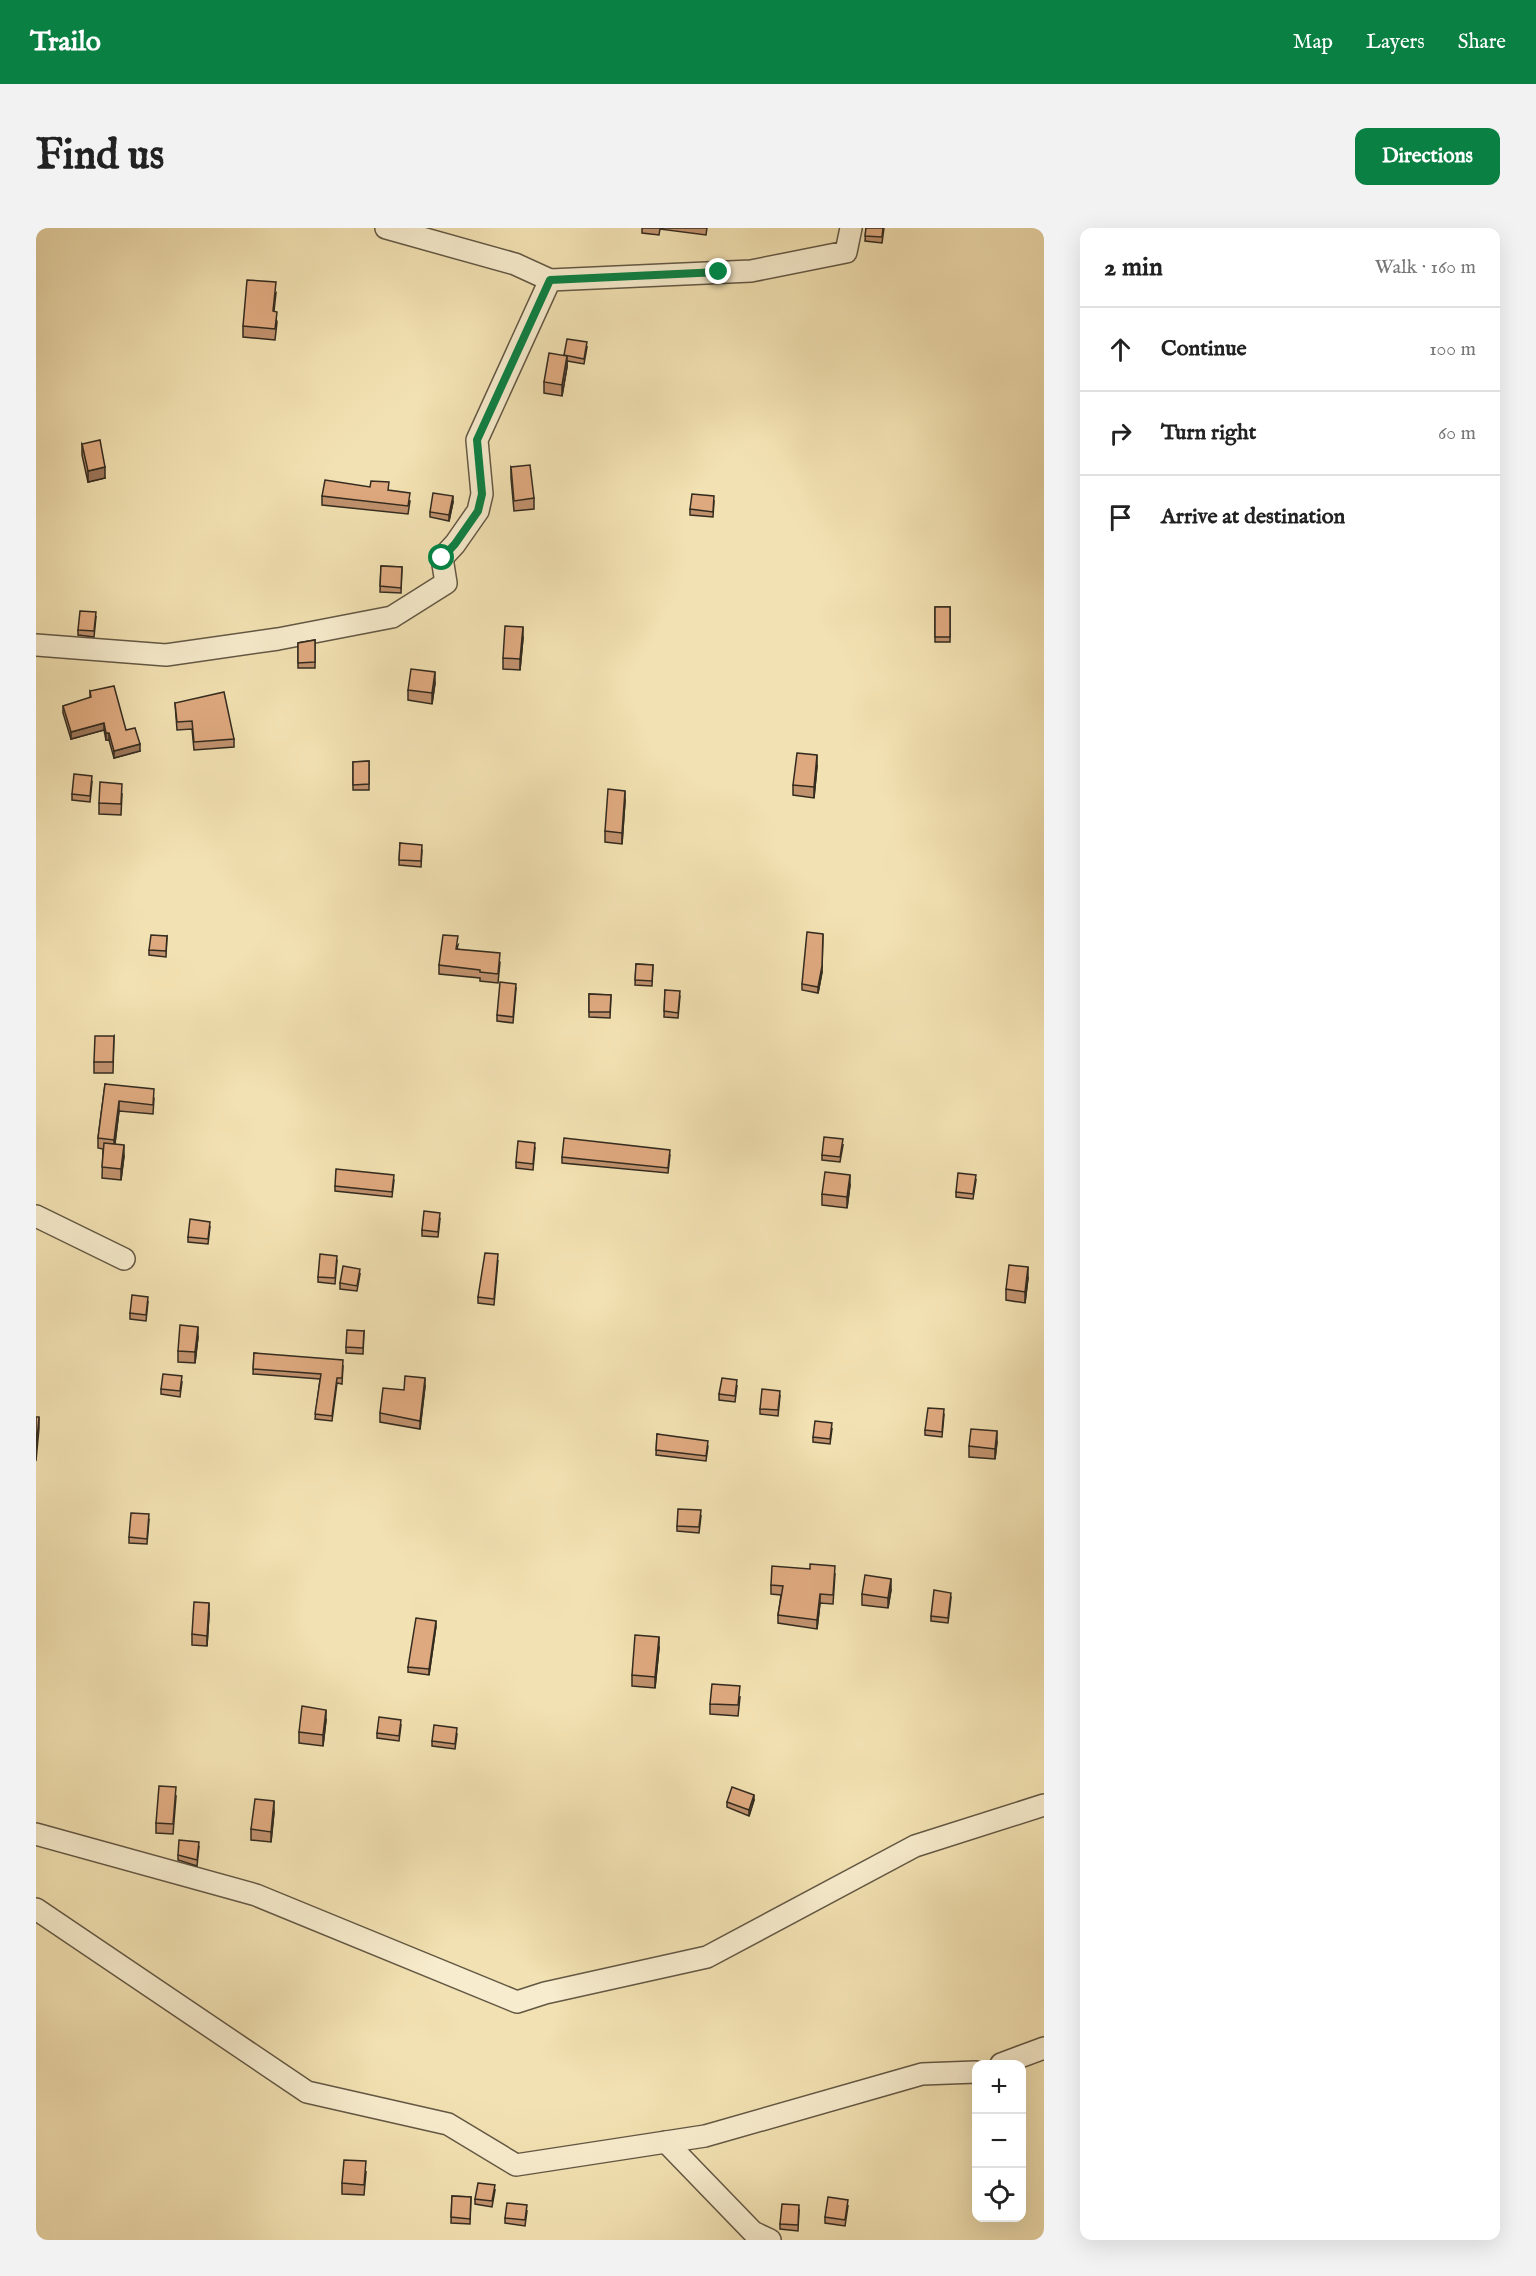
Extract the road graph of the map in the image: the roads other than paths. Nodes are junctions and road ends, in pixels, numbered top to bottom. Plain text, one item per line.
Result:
1 (386, 228) edge
2 (851, 228) edge
3 (550, 280) junction
4 (36, 645) edge
5 (36, 1216) edge
6 (124, 1259) dead end
7 (1044, 1805) edge
8 (36, 1834) edge
9 (36, 1910) edge
10 (1044, 2048) edge
11 (1012, 2060) edge
12 (972, 2072) edge
13 (666, 2142) junction
14 (770, 2240) edge

1 - 3 street
2 - 3 street
3 - 4 street
5 - 6 street
7 - 8 street
9 - 13 street
10 - 11 street
12 - 13 street
13 - 14 street

